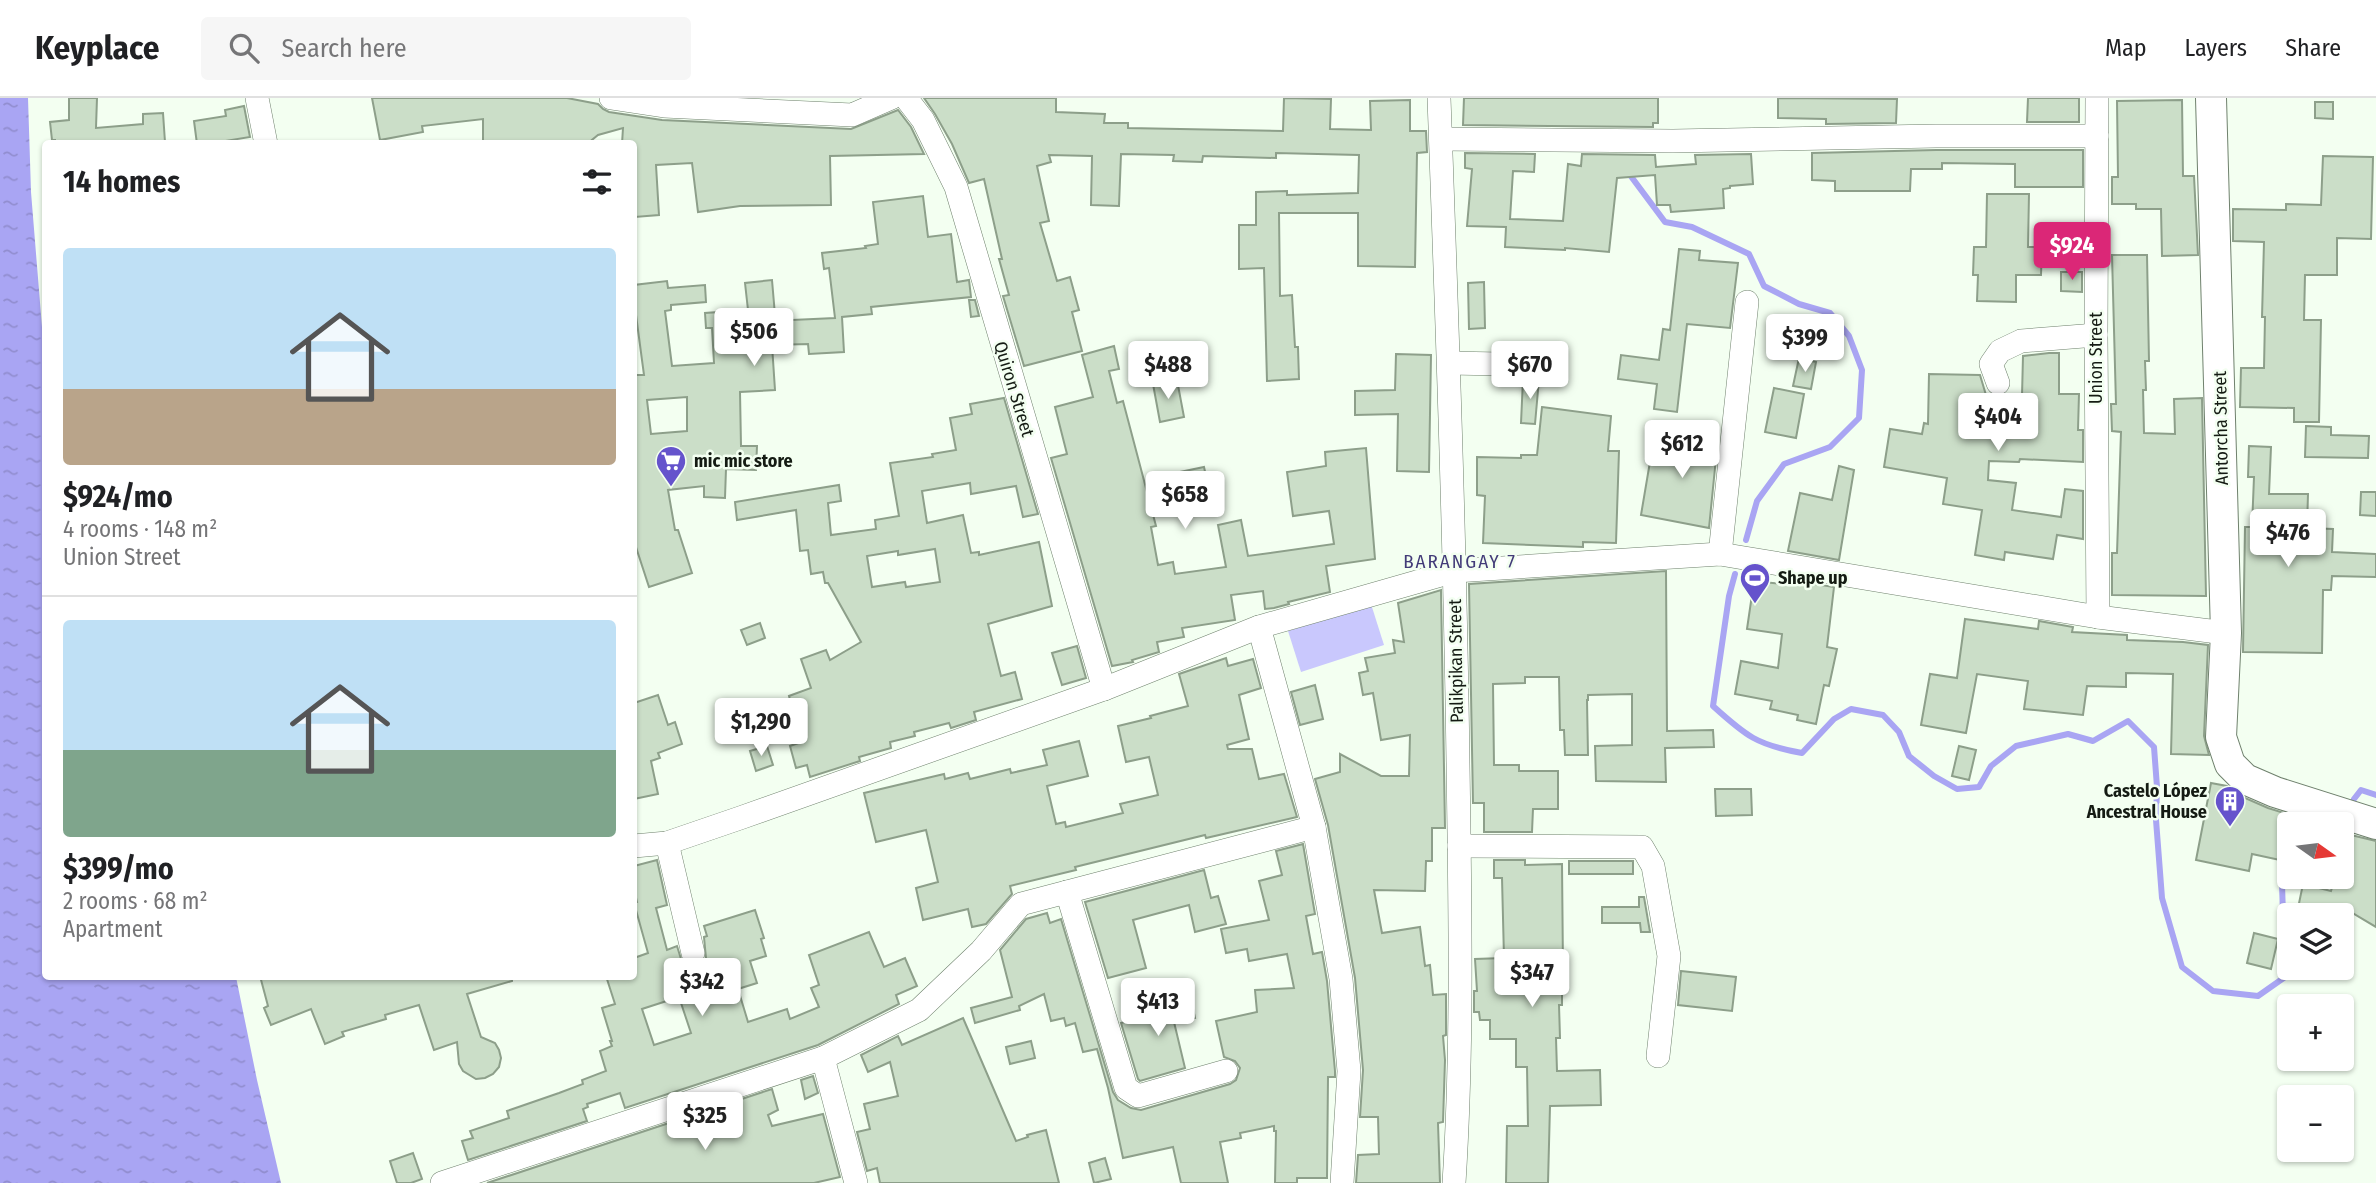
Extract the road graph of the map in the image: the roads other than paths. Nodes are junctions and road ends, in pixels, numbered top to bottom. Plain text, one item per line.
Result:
1 (257, 98) edge
2 (611, 98) edge
3 (891, 98) edge
4 (906, 98) edge
5 (1439, 98) edge
6 (2097, 98) edge
7 (2211, 98) edge
8 (2097, 136) junction
9 (1441, 139) junction
10 (265, 140) edge
11 (1747, 302) dead end
12 (2095, 335) junction
13 (1449, 363) junction
14 (1548, 365) dead end
15 (1998, 383) dead end
16 (1720, 554) junction
17 (1455, 571) junction
18 (2098, 617) junction
19 (1258, 627) junction
20 (2226, 632) junction
21 (1104, 689) junction
22 (2376, 824) edge
23 (1314, 827) junction
24 (667, 843) junction
25 (637, 846) edge
26 (1459, 846) junction
27 (1067, 892) junction
28 (693, 953) dead end
29 (1658, 1056) dead end
30 (822, 1058) junction
31 (1226, 1071) dead end
32 (442, 1183) edge
33 (856, 1183) edge
34 (1342, 1183) edge
35 (1454, 1183) edge

1 - 10 street
2 - 3 street
4 - 21 street, Quiron Street
5 - 9 street, Palikpikan Street
6 - 8 street, Union Street
7 - 20 main road, Antorcha Street
8 - 9 street
8 - 12 street, Union Street
9 - 13 street, Palikpikan Street
11 - 16 street
12 - 15 street
12 - 18 street, Union Street
13 - 14 street
13 - 17 street, Palikpikan Street
16 - 17 street
16 - 18 street
17 - 19 street
17 - 26 street, Palikpikan Street
18 - 20 street
19 - 21 street
19 - 23 street
20 - 22 main road, Antorcha Street
21 - 24 street
23 - 27 street
23 - 34 street
24 - 25 street
24 - 28 street
26 - 29 street
26 - 35 street, Palikpikan Street
27 - 30 street
27 - 31 street
30 - 32 street
30 - 33 street

